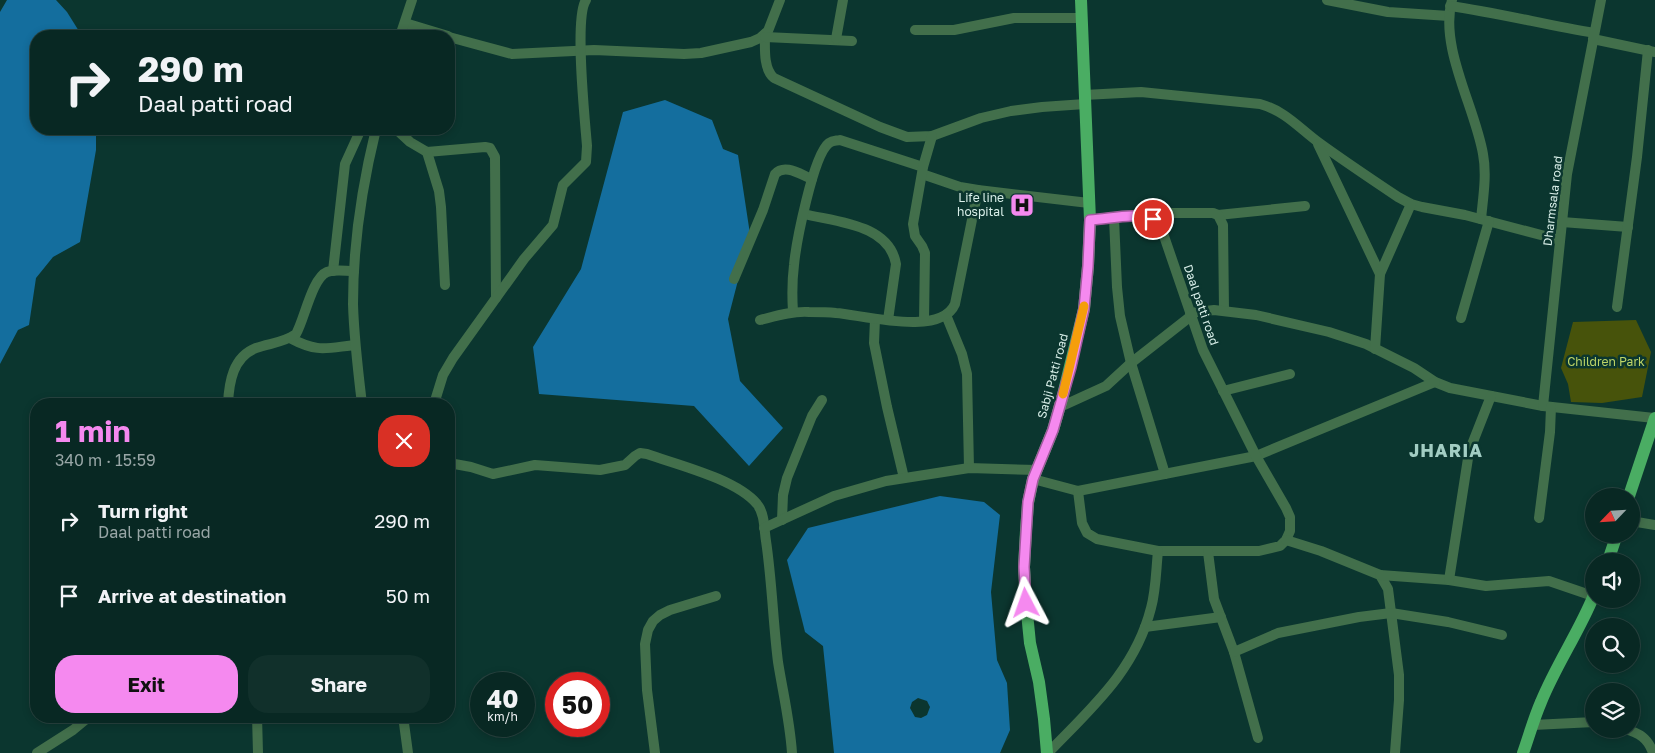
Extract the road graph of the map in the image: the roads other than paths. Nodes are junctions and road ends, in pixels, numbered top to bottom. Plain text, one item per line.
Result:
1 (412, 0) edge
2 (586, 0) edge
3 (780, 0) edge
4 (843, 0) edge
5 (1081, 0) edge
6 (1327, 0) edge
7 (1601, 0) edge
8 (1450, 7) edge
9 (1081, 18) junction
10 (405, 23) junction
11 (402, 30) edge
12 (428, 30) edge
13 (915, 30) dead end
14 (765, 36) junction
15 (1594, 36) junction
16 (455, 38) edge
17 (836, 40) junction
18 (852, 41) dead end
19 (580, 50) junction
20 (1651, 51) edge
21 (1085, 99) junction
22 (358, 135) edge
23 (374, 135) edge
24 (402, 135) edge
25 (932, 136) junction
26 (1317, 142) junction
27 (427, 152) junction
28 (922, 170) junction
29 (812, 179) junction
30 (978, 190) junction
31 (1089, 203) junction
32 (1411, 204) junction
33 (1305, 206) dead end
34 (804, 214) junction
35 (1218, 215) junction
36 (1114, 218) junction
37 (1153, 219) junction
38 (1090, 220) junction
39 (1485, 220) junction
40 (1562, 222) junction
41 (1628, 228) junction
42 (1560, 240) junction
43 (333, 271) junction
44 (354, 271) junction
45 (1380, 274) junction
46 (734, 279) dead end
47 (445, 285) dead end
48 (496, 298) junction
49 (1618, 307) dead end
50 (1224, 310) junction
51 (793, 312) junction
52 (1190, 314) junction
53 (946, 315) junction
54 (1461, 318) dead end
55 (875, 319) junction
56 (760, 320) dead end
57 (888, 320) junction
58 (924, 321) junction
59 (290, 338) junction
60 (355, 345) junction
61 (1375, 349) junction
62 (1131, 363) junction
63 (1290, 374) dead end
64 (1435, 382) junction
65 (1224, 391) junction
66 (1491, 396) junction
67 (228, 398) edge
68 (361, 398) edge
69 (436, 398) edge
70 (822, 400) dead end
71 (1060, 407) junction
72 (1547, 407) junction
73 (1655, 418) edge
74 (1256, 456) junction
75 (455, 464) edge
76 (969, 468) junction
77 (1035, 474) junction
78 (1165, 474) junction
79 (904, 478) junction
80 (1633, 488) edge
81 (1078, 491) junction
82 (1539, 518) dead end
83 (782, 520) junction
84 (1640, 522) edge
85 (1655, 525) edge
86 (764, 528) junction
87 (1286, 540) junction
88 (1158, 551) junction
89 (1208, 552) junction
90 (1380, 575) junction
91 (1449, 580) junction
92 (1585, 593) edge
93 (716, 596) dead end
94 (1589, 608) edge
95 (1391, 612) junction
96 (1221, 617) junction
97 (1145, 626) junction
98 (1502, 635) dead end
99 (1234, 652) junction
100 (1585, 722) edge
101 (82, 723) edge
102 (258, 723) edge
103 (404, 723) edge
104 (1532, 724) junction
105 (1640, 734) edge
106 (1258, 738) dead end
107 (1653, 748) edge
108 (38, 753) edge
109 (258, 753) edge
110 (408, 753) edge
111 (655, 753) edge
112 (792, 753) edge
113 (1048, 753) edge
114 (1395, 753) edge
115 (1523, 753) edge

1 - 10 street
2 - 19 street
3 - 14 street
4 - 17 street
5 - 9 main road, Sabji Patti road
6 - 8 street
7 - 15 street, Dharmsala road
8 - 15 street
8 - 39 street
9 - 13 street
9 - 21 main road, Sabji Patti road
10 - 11 street
10 - 12 street
14 - 17 street
14 - 19 street
14 - 25 street
15 - 20 street
15 - 40 street, Dharmsala road
16 - 19 street
17 - 18 street
19 - 48 street
20 - 41 street
21 - 25 street
21 - 26 street
21 - 31 main road, Sabji Patti road
22 - 43 street
23 - 44 street
24 - 27 street
25 - 28 street
26 - 32 street
26 - 45 street
27 - 47 street
27 - 48 street
28 - 29 street
28 - 30 street
28 - 58 street
29 - 34 street
29 - 46 street
30 - 31 street
30 - 53 street
31 - 38 main road, Sabji Patti road
32 - 39 street
32 - 45 street
33 - 35 street
34 - 51 street
34 - 57 street
35 - 37 street
35 - 50 street
36 - 37 street
36 - 38 street
36 - 62 street
37 - 52 street, Daal patti road
38 - 71 main road, Sabji Patti road
39 - 42 street
39 - 54 street
40 - 41 street
40 - 42 street, Dharmsala road
41 - 49 street
42 - 72 street, Dharmsala road
43 - 44 street
43 - 59 street
44 - 60 street
45 - 61 street
48 - 69 street
50 - 52 street
50 - 61 street
51 - 55 street
51 - 56 street
52 - 62 street
52 - 65 street, Daal patti road
53 - 58 street
53 - 76 street
55 - 57 street
55 - 79 street
57 - 58 street
59 - 60 street
59 - 67 street
60 - 68 street
61 - 64 street
62 - 71 street
62 - 78 street
63 - 65 street
64 - 66 street
64 - 74 street
65 - 74 street, Daal patti road
66 - 72 street
66 - 91 street
70 - 83 street
71 - 77 main road, Sabji Patti road
72 - 73 street
72 - 82 street, Dharmsala road
73 - 80 main road
74 - 78 street
74 - 87 street, Daal patti road
75 - 86 street
76 - 77 street
76 - 79 street
77 - 81 street
77 - 113 main road, Sabji Patti road
78 - 81 street
79 - 83 street
81 - 88 street
83 - 86 street
84 - 85 street
86 - 112 street
87 - 89 street
87 - 90 street
88 - 89 street
88 - 97 street
89 - 96 street
90 - 91 street
90 - 95 street
91 - 92 street
93 - 111 street
94 - 104 main road
95 - 98 street
95 - 99 street
95 - 114 street
96 - 97 street
96 - 99 street
97 - 113 street
99 - 106 street
100 - 104 street
101 - 108 street
102 - 109 street
103 - 110 street
104 - 115 main road
105 - 107 street

